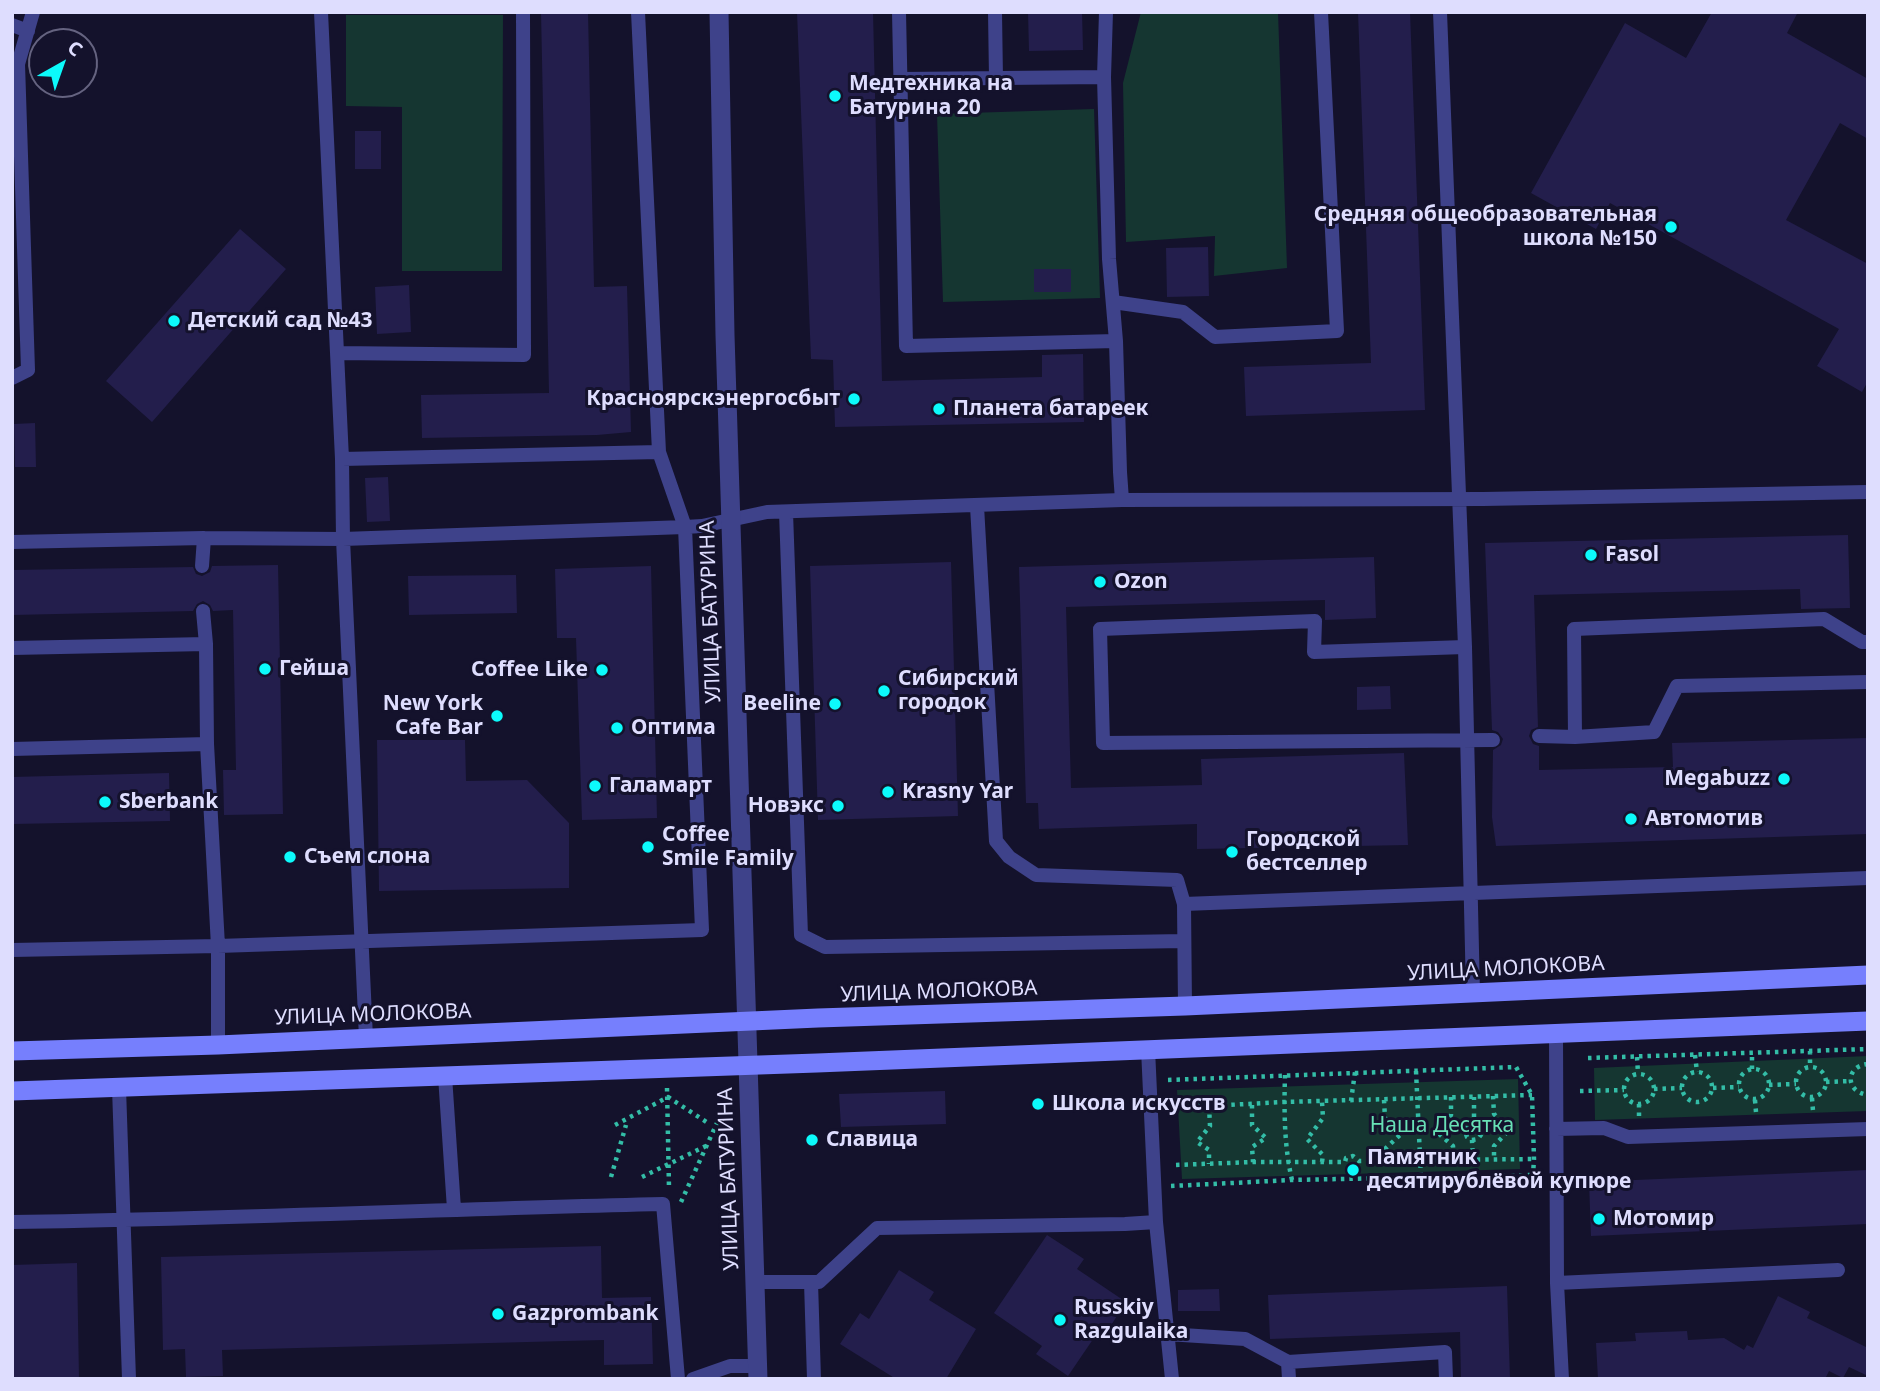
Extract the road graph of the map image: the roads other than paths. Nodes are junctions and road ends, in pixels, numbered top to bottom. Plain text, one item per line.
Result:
1 (321, 12) edge
2 (523, 12) edge
3 (638, 12) edge
4 (719, 12) edge
5 (899, 12) edge
6 (995, 12) edge
7 (1106, 12) edge
8 (1321, 12) edge
9 (1440, 12) edge
10 (12, 25) edge
11 (28, 32) joint
12 (1104, 77) junction
13 (901, 79) junction
14 (996, 79) junction
15 (1113, 302) junction
16 (1116, 341) junction
17 (337, 354) junction
18 (12, 378) edge
19 (659, 452) junction
20 (342, 459) junction
21 (1868, 492) edge
22 (1460, 499) junction
23 (1122, 500) junction
24 (977, 506) junction
25 (786, 512) junction
26 (731, 519) junction
27 (685, 527) junction
28 (204, 538) junction
29 (343, 539) junction
30 (12, 542) edge
31 (202, 566) dead end
32 (203, 611) dead end
33 (1868, 642) edge
34 (206, 644) junction
35 (1465, 647) junction
36 (12, 648) edge
37 (1868, 682) edge
38 (1539, 736) dead end
39 (1575, 737) junction
40 (1467, 739) junction
41 (1493, 740) dead end
42 (207, 744) junction
43 (12, 748) edge
44 (1868, 878) edge
45 (1471, 893) junction
46 (1184, 904) junction
47 (362, 941) junction
48 (1184, 941) junction
49 (218, 946) junction
50 (12, 950) edge
51 (1868, 975) edge
52 (1474, 993) junction
53 (1185, 1006) junction
54 (1868, 1021) edge
55 (748, 1022) junction
56 (1556, 1035) junction
57 (366, 1038) junction
58 (218, 1045) junction
59 (1148, 1049) junction
60 (12, 1051) edge
61 (748, 1065) junction
62 (445, 1076) junction
63 (119, 1088) junction
64 (12, 1091) edge
65 (1556, 1129) junction
66 (1868, 1129) edge
67 (454, 1209) junction
68 (124, 1221) junction
69 (12, 1222) edge
70 (1156, 1222) junction
71 (1838, 1270) dead end
72 (755, 1282) junction
73 (811, 1282) junction
74 (1558, 1283) junction
75 (1167, 1334) junction
76 (1288, 1362) junction
77 (758, 1372) edge
78 (130, 1379) edge
79 (678, 1379) edge
80 (692, 1379) edge
81 (814, 1379) edge
82 (1172, 1379) edge
83 (1289, 1379) edge
84 (1446, 1379) edge
85 (1562, 1379) edge

1 - 17 lane
2 - 17 lane
3 - 19 lane
4 - 26 street, УЛИЦА БАТУРИНА
5 - 13 lane
6 - 14 lane
7 - 12 lane
8 - 15 lane
9 - 22 lane
10 - 11 lane
11 - 18 lane
12 - 14 lane
12 - 15 lane
13 - 14 lane
13 - 16 lane
15 - 16 lane
16 - 23 lane
17 - 20 lane
19 - 20 lane
19 - 27 lane
20 - 29 lane
21 - 22 lane
22 - 23 lane
22 - 35 lane
23 - 24 lane
24 - 25 lane
24 - 46 lane
25 - 26 lane
25 - 48 lane
26 - 27 lane
26 - 55 street, УЛИЦА БАТУРИНА
27 - 29 lane
27 - 47 lane
28 - 29 lane
28 - 30 lane
28 - 31 lane
29 - 47 lane
32 - 34 lane
33 - 39 lane
34 - 36 lane
34 - 42 lane
35 - 40 lane
35 - 40 lane
37 - 39 lane
38 - 39 lane
40 - 41 lane
40 - 45 lane
42 - 43 lane
42 - 49 lane
44 - 45 lane
45 - 46 lane
45 - 52 lane
46 - 48 lane
47 - 49 lane
47 - 57 lane
48 - 53 lane
49 - 50 lane
49 - 58 lane
51 - 52 main road, УЛИЦА МОЛОКОВА
52 - 53 main road, УЛИЦА МОЛОКОВА
53 - 55 main road, УЛИЦА МОЛОКОВА
54 - 56 main road
55 - 57 main road, УЛИЦА МОЛОКОВА
55 - 61 street, УЛИЦА БАТУРИНА
56 - 59 main road
56 - 65 lane
57 - 58 main road, УЛИЦА МОЛОКОВА
58 - 60 main road, УЛИЦА МОЛОКОВА
59 - 61 main road
59 - 70 lane
61 - 62 main road
61 - 72 street, УЛИЦА БАТУРИНА
62 - 63 main road
62 - 67 lane
63 - 64 main road
63 - 68 lane
65 - 66 lane
65 - 74 lane
67 - 68 lane
67 - 79 lane
68 - 69 lane
68 - 78 lane
70 - 73 lane
70 - 75 lane
71 - 74 lane
72 - 73 lane
72 - 77 street, УЛИЦА БАТУРИНА
73 - 81 lane
74 - 85 lane
75 - 76 lane
75 - 82 lane
76 - 83 lane
76 - 84 lane
77 - 80 lane

